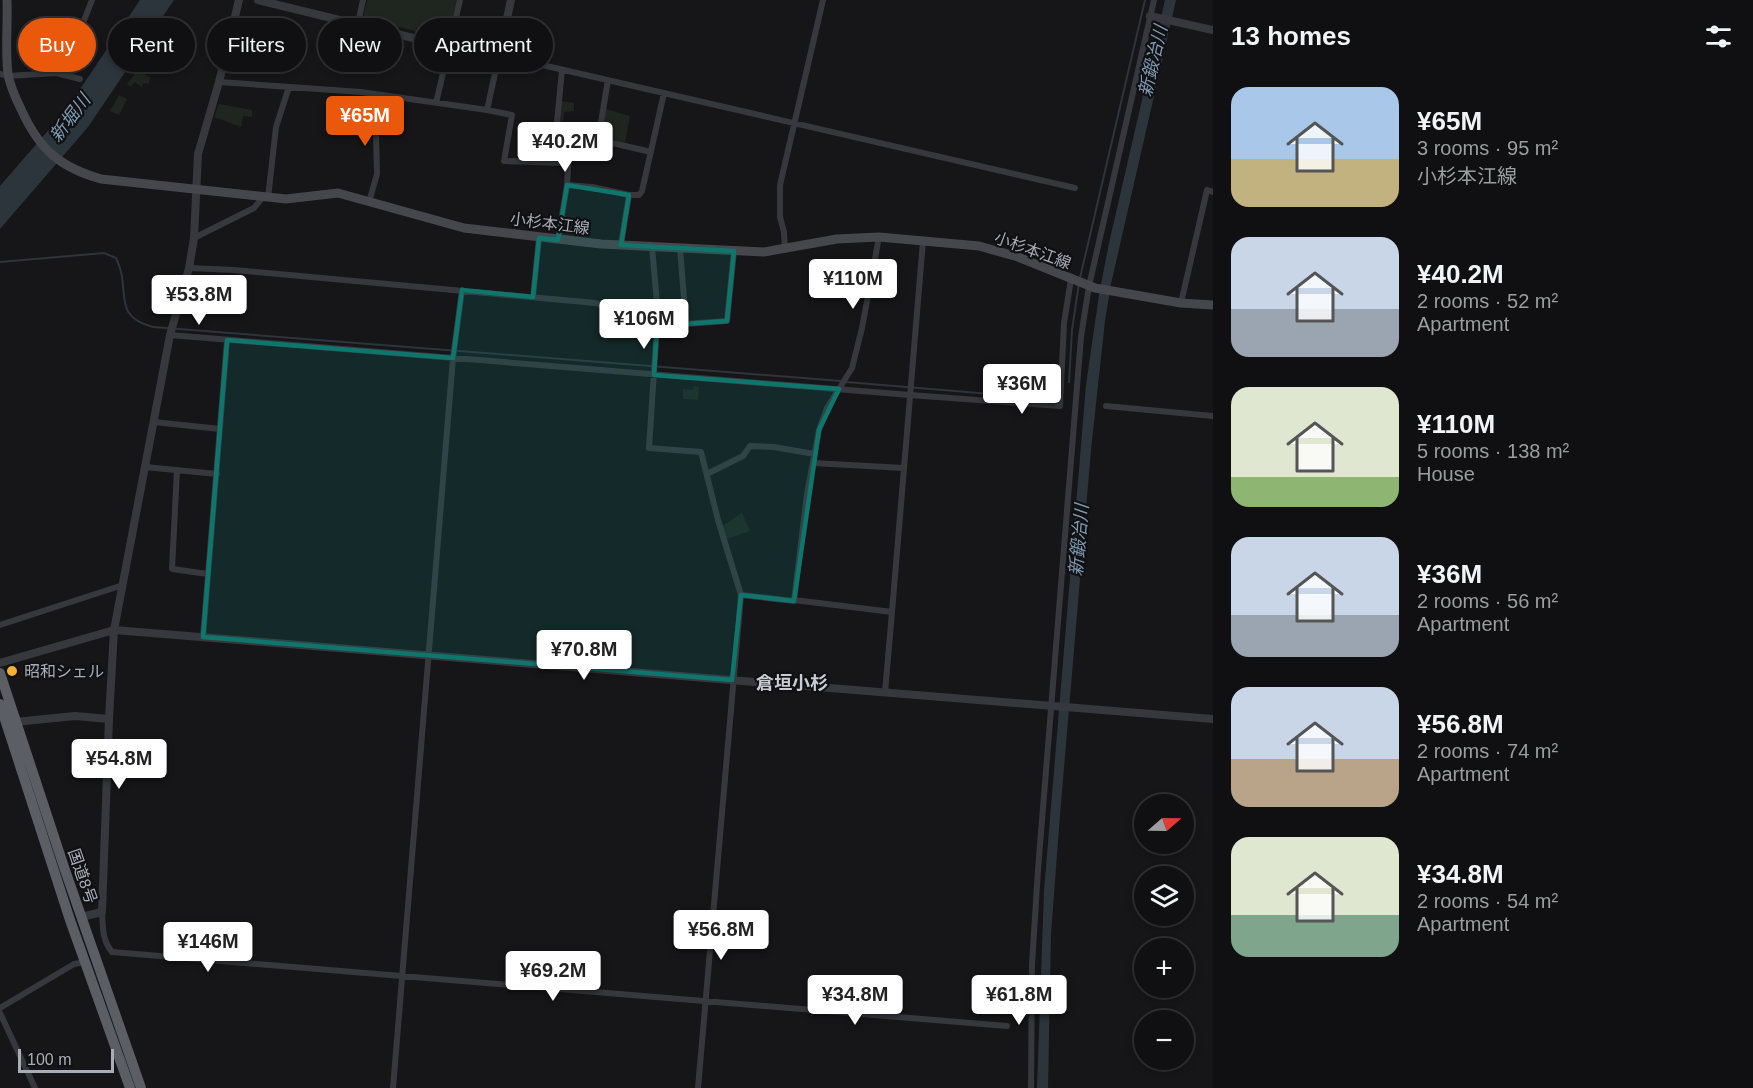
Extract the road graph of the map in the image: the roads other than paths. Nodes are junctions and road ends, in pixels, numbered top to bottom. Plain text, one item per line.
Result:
1 (7, 0) edge
2 (92, 0) edge
3 (239, 0) edge
4 (258, 0) edge
5 (363, 0) edge
6 (460, 0) edge
7 (511, 0) edge
8 (823, 0) edge
9 (1154, 0) edge
10 (1153, 17) junction
11 (85, 18) edge
12 (336, 18) edge
13 (359, 18) edge
14 (456, 18) edge
15 (507, 18) edge
16 (1213, 30) edge
17 (553, 68) edge
18 (562, 70) junction
19 (444, 72) edge
20 (495, 72) edge
21 (4, 75) edge
22 (80, 78) dead end
23 (608, 80) junction
24 (219, 82) junction
25 (289, 87) junction
26 (664, 93) junction
27 (375, 94) junction
28 (436, 103) junction
29 (487, 110) junction
30 (795, 124) junction
31 (651, 152) junction
32 (569, 153) dead end
33 (554, 163) junction
34 (568, 163) junction
35 (567, 185) junction
36 (1075, 188) dead end
37 (195, 189) junction
38 (1213, 192) edge
39 (629, 195) junction
40 (265, 197) junction
41 (369, 202) junction
42 (879, 237) junction
43 (194, 238) junction
44 (539, 238) junction
45 (558, 240) junction
46 (923, 241) junction
47 (621, 245) junction
48 (652, 247) junction
49 (680, 248) junction
50 (784, 249) junction
51 (734, 251) junction
52 (189, 268) junction
53 (1071, 279) junction
54 (1089, 286) junction
55 (462, 290) junction
56 (533, 297) junction
57 (1181, 303) junction
58 (1213, 305) edge
59 (686, 324) junction
60 (658, 326) junction
61 (170, 335) junction
62 (227, 340) junction
63 (453, 358) junction
64 (654, 375) junction
65 (839, 389) junction
66 (910, 395) junction
67 (1106, 406) dead end
68 (1213, 416) edge
69 (154, 422) junction
70 (220, 429) junction
71 (814, 454) junction
72 (813, 463) junction
73 (145, 467) junction
74 (904, 468) junction
75 (177, 470) junction
76 (217, 474) junction
77 (707, 474) junction
78 (208, 574) junction
79 (123, 585) junction
80 (741, 595) junction
81 (794, 600) junction
82 (892, 612) junction
83 (0, 625) edge
84 (114, 630) junction
85 (203, 636) junction
86 (429, 655) junction
87 (0, 663) edge
88 (0, 673) edge
89 (732, 680) junction
90 (885, 692) junction
91 (0, 704) edge
92 (1054, 706) junction
93 (1213, 719) edge
94 (109, 720) junction
95 (15, 722) junction
96 (102, 912) junction
97 (81, 917) junction
98 (85, 962) junction
99 (402, 976) junction
100 (705, 1003) junction
101 (0, 1008) edge
102 (0, 1013) edge
103 (1007, 1026) dead end
104 (35, 1088) edge
105 (130, 1088) edge
106 (141, 1088) edge
107 (393, 1088) edge
108 (698, 1088) edge
109 (1031, 1088) edge

1 - 21 main road, 小杉本江線
2 - 11 street
3 - 24 street
4 - 12 street
5 - 13 street
6 - 14 street
7 - 15 street
8 - 30 street
9 - 10 street
10 - 16 street
10 - 54 street
17 - 18 street
18 - 23 street
18 - 33 street
19 - 28 street
20 - 29 street
21 - 22 street
21 - 37 main road, 小杉本江線
23 - 26 street
23 - 31 street
24 - 25 street
24 - 37 street
25 - 27 street
25 - 40 street
26 - 30 street
26 - 31 street
27 - 28 street
27 - 41 street
28 - 29 street
29 - 33 street
30 - 36 street
30 - 50 street
31 - 39 street
32 - 34 street
33 - 34 street
34 - 35 street
35 - 39 street
35 - 45 street
37 - 40 main road, 小杉本江線
37 - 43 street
38 - 57 street
39 - 47 street
40 - 41 main road, 小杉本江線
40 - 43 street
41 - 44 main road, 小杉本江線
42 - 46 main road, 小杉本江線
42 - 50 main road, 小杉本江線
42 - 65 street
43 - 52 street
44 - 45 main road, 小杉本江線
44 - 56 street
45 - 47 main road, 小杉本江線
46 - 53 main road, 小杉本江線
46 - 66 street
47 - 48 main road, 小杉本江線
48 - 49 main road, 小杉本江線
48 - 60 street
49 - 51 main road, 小杉本江線
49 - 59 street
50 - 51 main road, 小杉本江線
51 - 59 street
52 - 55 street
52 - 61 street
53 - 54 main road, 小杉本江線
53 - 66 street
54 - 57 main road, 小杉本江線
54 - 92 street
55 - 56 street
55 - 63 street
56 - 60 street
57 - 58 main road, 小杉本江線
59 - 60 street
60 - 64 street
61 - 62 street
61 - 69 street
62 - 63 street
62 - 70 street
63 - 64 street
63 - 86 street
64 - 65 street
64 - 77 street
65 - 66 street
65 - 71 street
66 - 74 street
67 - 68 street
69 - 70 street
69 - 73 street
70 - 76 street
71 - 72 street
71 - 77 street
72 - 74 street
72 - 81 street
73 - 75 street
73 - 79 street
74 - 82 street
75 - 76 street
75 - 78 street
76 - 78 street
77 - 80 street
78 - 85 street
79 - 83 street
79 - 84 street
80 - 81 street
80 - 89 street
81 - 82 street
82 - 90 street
84 - 85 street
84 - 87 street
84 - 94 street
85 - 86 street
86 - 89 street
86 - 99 street
88 - 95 highway, 国道8号
89 - 90 street
89 - 100 street
90 - 92 street
91 - 98 highway, 国道8号
92 - 93 street
92 - 109 street
94 - 95 street
94 - 96 street
95 - 97 highway, 国道8号
96 - 97 street
96 - 99 street
97 - 106 highway, 国道8号
98 - 101 street
98 - 105 highway, 国道8号
99 - 100 street
99 - 107 street
100 - 103 street
100 - 108 street
102 - 104 street

